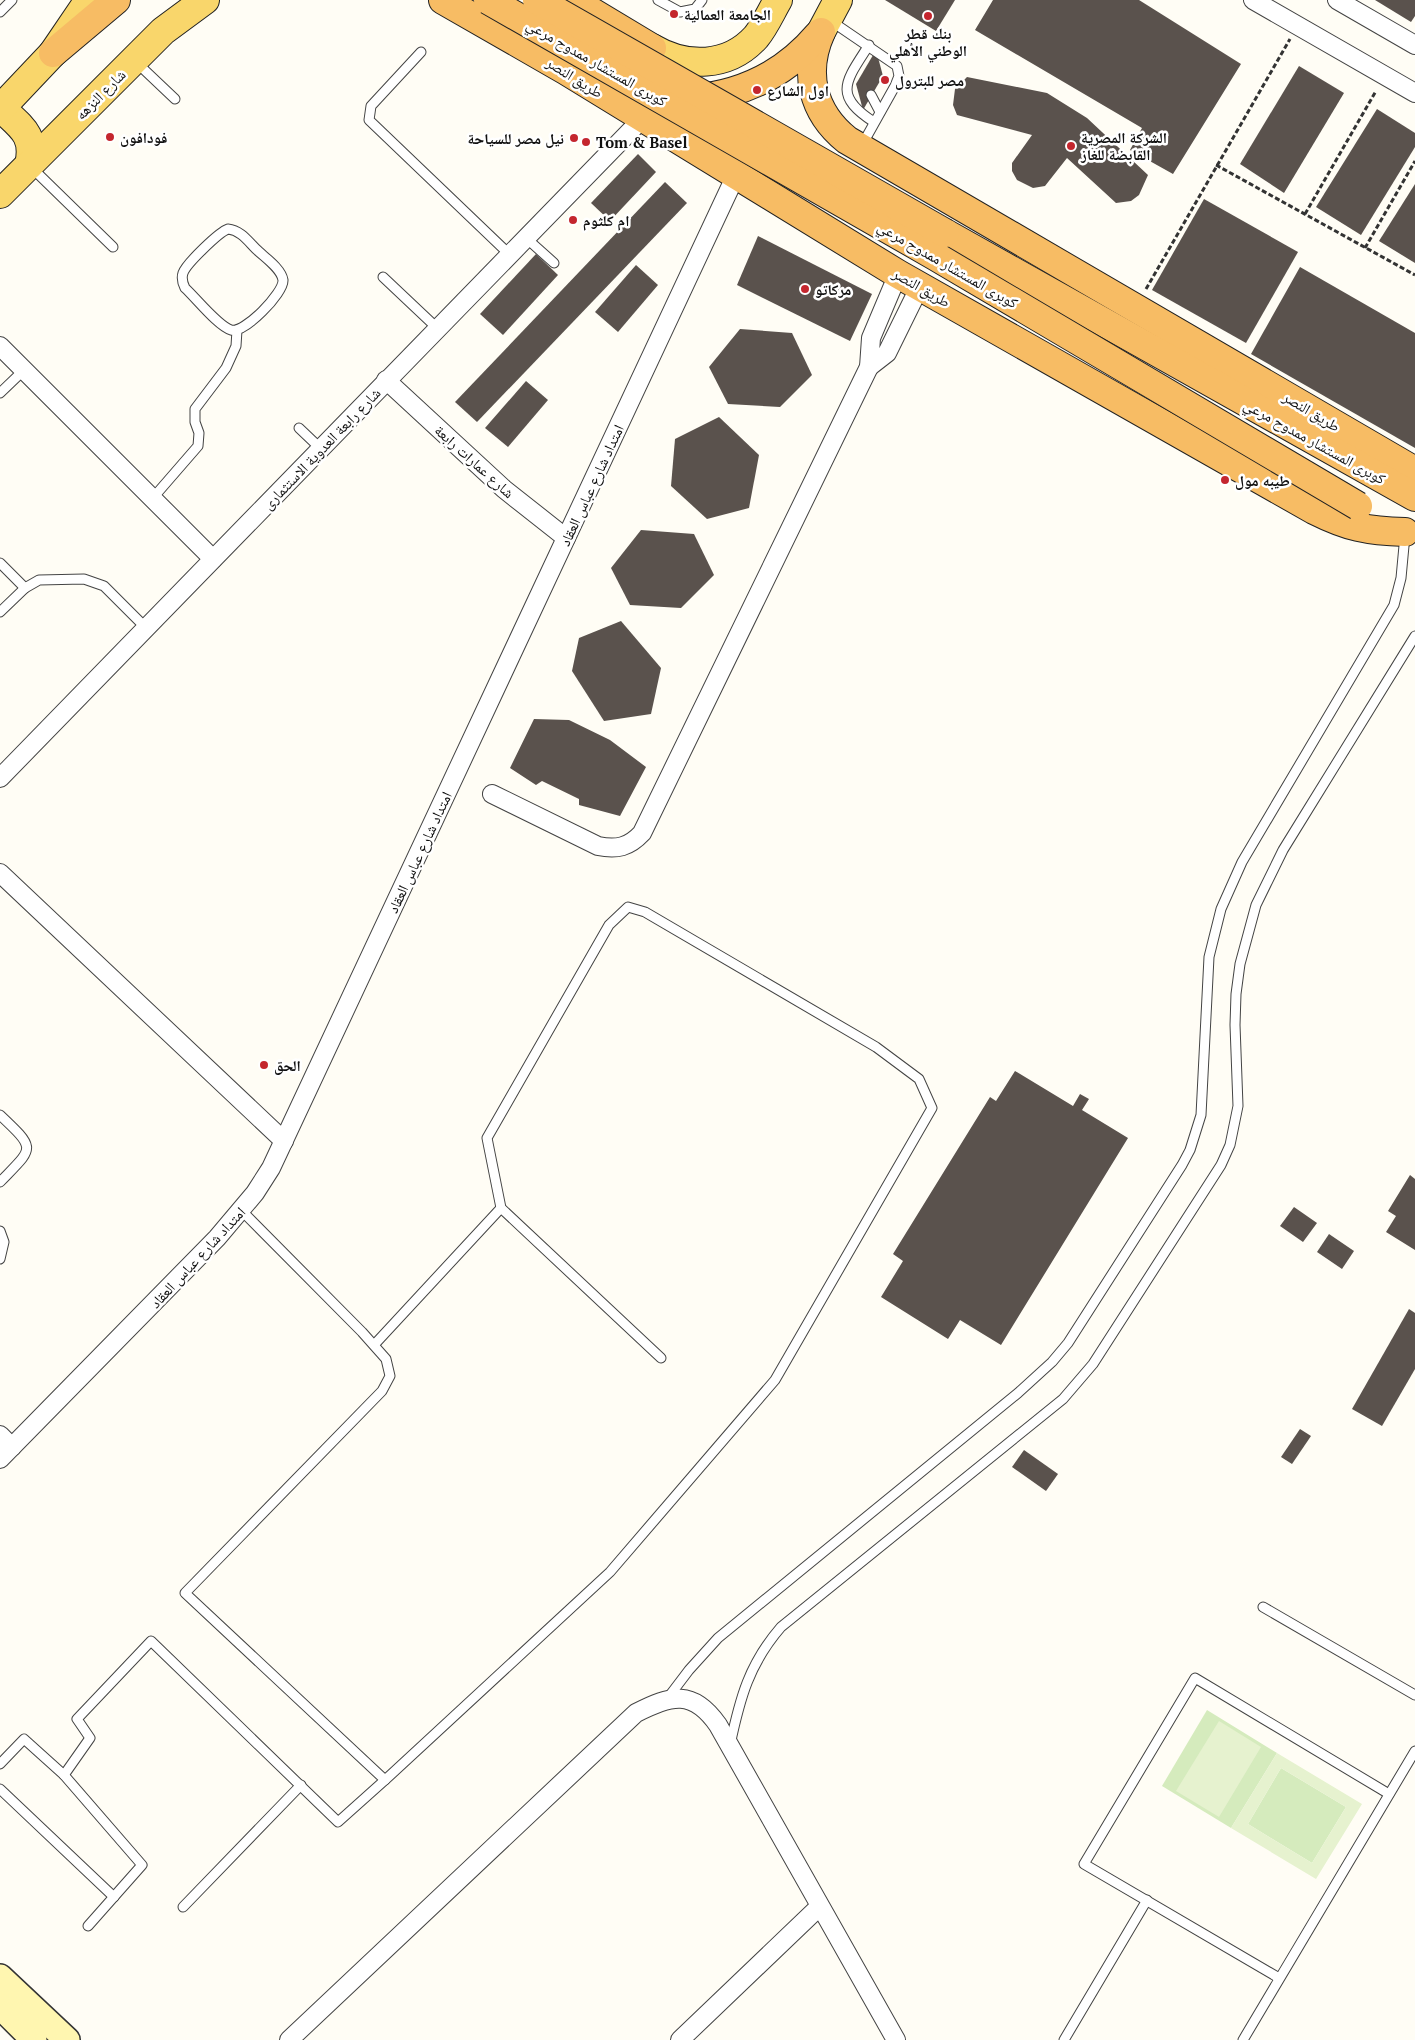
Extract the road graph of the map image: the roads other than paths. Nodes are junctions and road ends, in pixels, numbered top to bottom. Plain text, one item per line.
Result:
1 (12, 0) edge
2 (90, 0) edge
3 (116, 0) edge
4 (205, 0) edge
5 (444, 0) edge
6 (488, 0) edge
7 (536, 0) edge
8 (572, 0) edge
9 (658, 0) edge
10 (702, 0) edge
11 (778, 0) edge
12 (1253, 0) edge
13 (1337, 0) edge
14 (0, 12) edge
15 (829, 17) edge
16 (868, 45) junction
17 (1415, 45) edge
18 (652, 48) joint
19 (421, 52) dead end
20 (53, 53) junction
21 (134, 60) junction
22 (856, 65) junction
23 (565, 70) junction
24 (862, 75) dead end
25 (1415, 92) edge
26 (872, 95) dead end
27 (175, 99) dead end
28 (0, 108) edge
29 (880, 112) junction
30 (642, 119) junction
31 (874, 122) junction
32 (854, 143) junction
33 (29, 165) junction
34 (736, 175) junction
35 (0, 194) edge
36 (822, 227) junction
37 (526, 237) junction
38 (113, 247) dead end
39 (509, 254) junction
40 (554, 263) dead end
41 (383, 277) dead end
42 (909, 280) junction
43 (437, 328) junction
44 (237, 330) junction
45 (0, 346) edge
46 (869, 367) junction
47 (24, 370) junction
48 (386, 380) junction
49 (0, 393) edge
50 (299, 428) dead end
51 (320, 448) junction
52 (1415, 472) edge
53 (1415, 497) edge
54 (152, 499) junction
55 (1410, 535) edge
56 (566, 538) junction
57 (212, 559) junction
58 (0, 563) edge
59 (25, 588) junction
60 (0, 612) edge
61 (146, 628) junction
62 (1415, 636) edge
63 (0, 778) edge
64 (492, 794) dead end
65 (0, 873) edge
66 (2, 1120) edge
67 (284, 1141) junction
68 (0, 1182) edge
69 (501, 1208) junction
70 (241, 1210) junction
71 (0, 1231) edge
72 (0, 1259) edge
73 (374, 1345) junction
74 (661, 1358) dead end
75 (4, 1447) edge
76 (1263, 1607) dead end
77 (1415, 1695) edge
78 (667, 1699) junction
79 (729, 1747) junction
80 (1415, 1751) edge
81 (0, 1764) edge
82 (64, 1775) junction
83 (385, 1780) junction
84 (301, 1785) junction
85 (0, 1789) edge
86 (1389, 1794) junction
87 (114, 1897) junction
88 (1147, 1900) junction
89 (183, 1907) dead end
90 (819, 1907) junction
91 (88, 1926) dead end
92 (0, 1977) edge
93 (1279, 1978) junction
94 (0, 2006) edge
95 (34, 2040) edge
96 (67, 2040) edge
97 (289, 2040) edge
98 (680, 2040) edge
99 (896, 2040) edge
100 (1064, 2040) edge
101 (1243, 2040) edge

1 - 14 lane
2 - 20 main road
3 - 20 highway
4 - 21 main road, شارع النزهه
5 - 23 highway, طريق النصر
6 - 55 highway, كوبرى المستشار ممدوح مرعي, bridge
7 - 53 highway, كوبرى المستشار ممدوح مرعي, bridge
8 - 18 highway
9 - 10 lane
11 - 18 main road
12 - 25 street
13 - 17 street
15 - 16 lane
15 - 23 highway
15 - 32 highway, طريق النصر
16 - 22 lane
16 - 29 lane
19 - 39 lane
20 - 28 main road
21 - 27 lane
21 - 33 main road, شارع النزهه
22 - 24 lane
22 - 31 lane
23 - 30 highway, طريق النصر
26 - 29 lane
28 - 33 main road
29 - 31 lane
30 - 34 highway, طريق النصر
30 - 37 street, شارع رابعة العدوية الاستثمارى
31 - 32 lane
32 - 36 highway
32 - 52 highway, طريق النصر
33 - 35 main road, شارع النزهه
33 - 38 lane
34 - 36 highway, طريق النصر
34 - 56 street, امتداد شارع عباس العقاد
36 - 42 highway, طريق النصر
37 - 39 street, شارع رابعة العدوية الاستثمارى
37 - 40 lane
39 - 43 street, شارع رابعة العدوية الاستثمارى
41 - 43 lane
42 - 46 street
42 - 46 street
42 - 55 highway, طريق النصر
43 - 48 street, شارع رابعة العدوية الاستثمارى
44 - 44 lane
44 - 54 lane
45 - 47 street
46 - 64 street
47 - 49 lane
47 - 54 street
48 - 51 street, شارع رابعة العدوية الاستثمارى
48 - 56 street, شارع عمارات رابعة
50 - 51 lane
51 - 57 street, شارع رابعة العدوية الاستثمارى
54 - 57 street
55 - 78 lane
56 - 67 street, امتداد شارع عباس العقاد
57 - 61 street, شارع رابعة العدوية الاستثمارى
58 - 59 lane
59 - 60 lane
59 - 61 lane
61 - 63 street, شارع رابعة العدوية الاستثمارى
62 - 79 lane
65 - 67 street
66 - 68 lane
67 - 70 street, امتداد شارع عباس العقاد
69 - 73 lane
69 - 74 lane
69 - 83 lane
70 - 73 lane
70 - 75 street, امتداد شارع عباس العقاد
71 - 72 lane
73 - 83 lane
76 - 77 lane
78 - 79 street
78 - 97 street
79 - 90 street
80 - 86 lane
81 - 82 lane
82 - 84 lane
82 - 87 lane
83 - 84 lane
84 - 89 lane
85 - 87 lane
86 - 88 lane
86 - 93 lane
87 - 91 lane
88 - 93 lane
88 - 100 lane
90 - 98 street
90 - 99 street
92 - 96 main road
93 - 101 lane
94 - 95 main road

